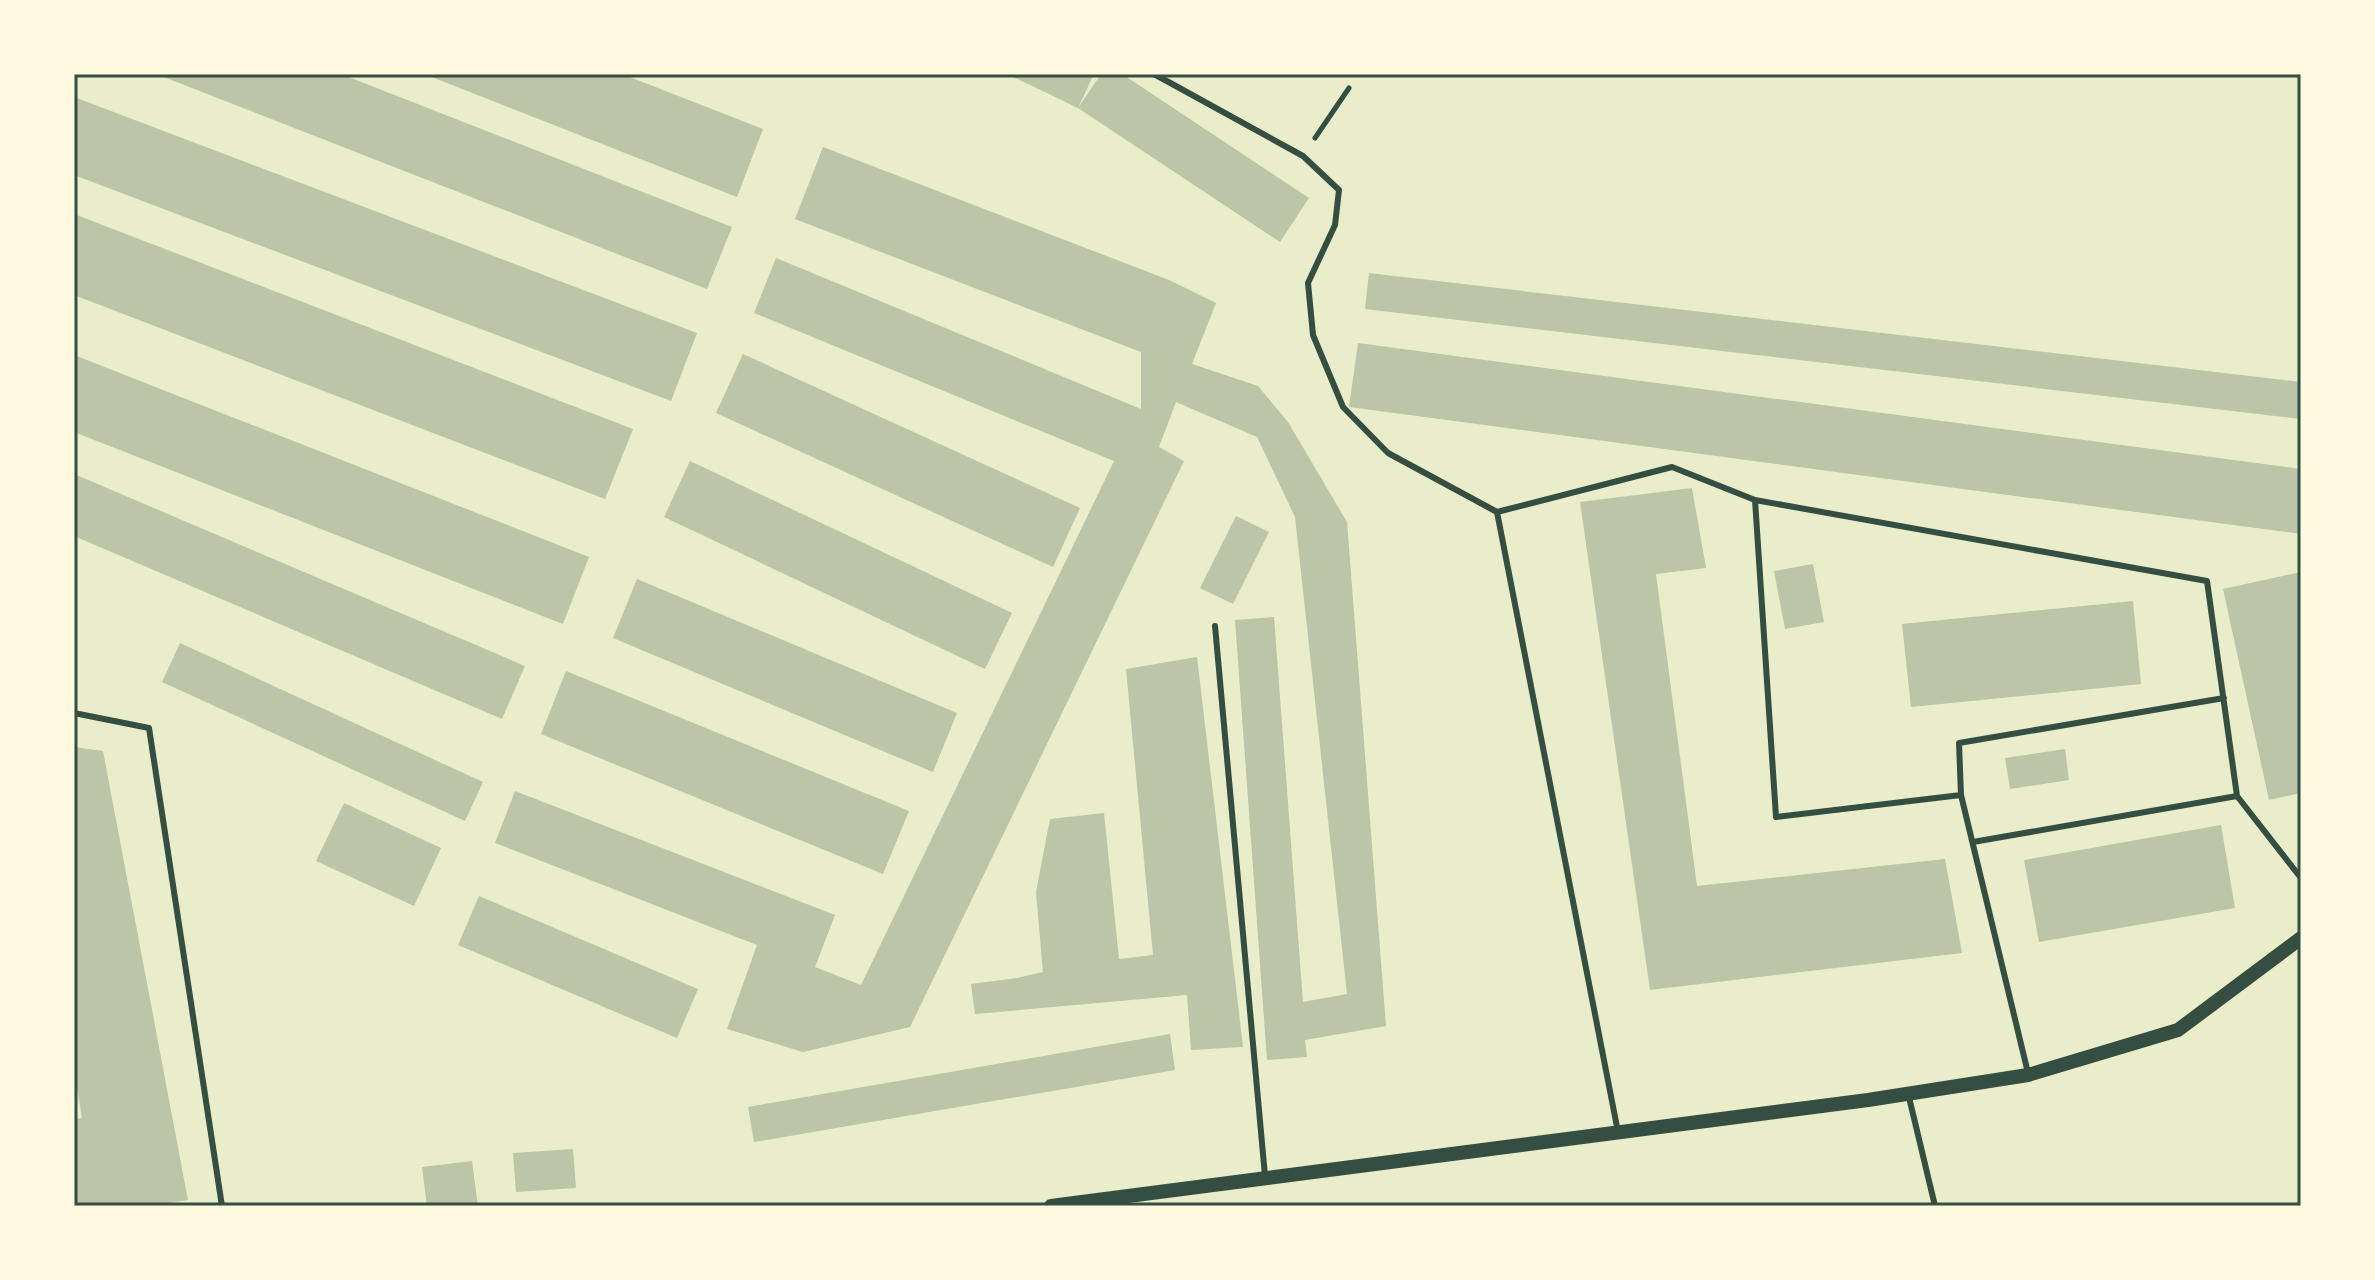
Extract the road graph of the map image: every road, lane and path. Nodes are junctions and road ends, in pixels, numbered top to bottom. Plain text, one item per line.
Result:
1 (1154, 74) edge
2 (1349, 88) dead end
3 (1303, 156) junction
4 (1755, 500) junction
5 (1497, 512) junction
6 (1215, 626) dead end
7 (2224, 698) junction
8 (74, 713) edge
9 (1961, 795) junction
10 (2237, 796) junction
11 (1973, 842) junction
12 (2301, 878) edge
13 (2301, 938) edge
14 (2028, 1075) junction
15 (1908, 1093) junction
16 (1618, 1132) junction
17 (1265, 1178) junction
18 (1058, 1205) edge
19 (222, 1206) edge
20 (1935, 1206) edge

1 - 3 lane
2 - 3 path
3 - 5 lane
4 - 5 lane
4 - 7 lane
4 - 9 lane
5 - 16 lane
6 - 17 lane
7 - 9 lane
7 - 10 lane
8 - 19 lane
9 - 11 lane
10 - 11 lane
10 - 12 lane
11 - 14 lane
13 - 14 street
14 - 15 street
15 - 16 street
15 - 20 lane
16 - 17 street
17 - 18 street

